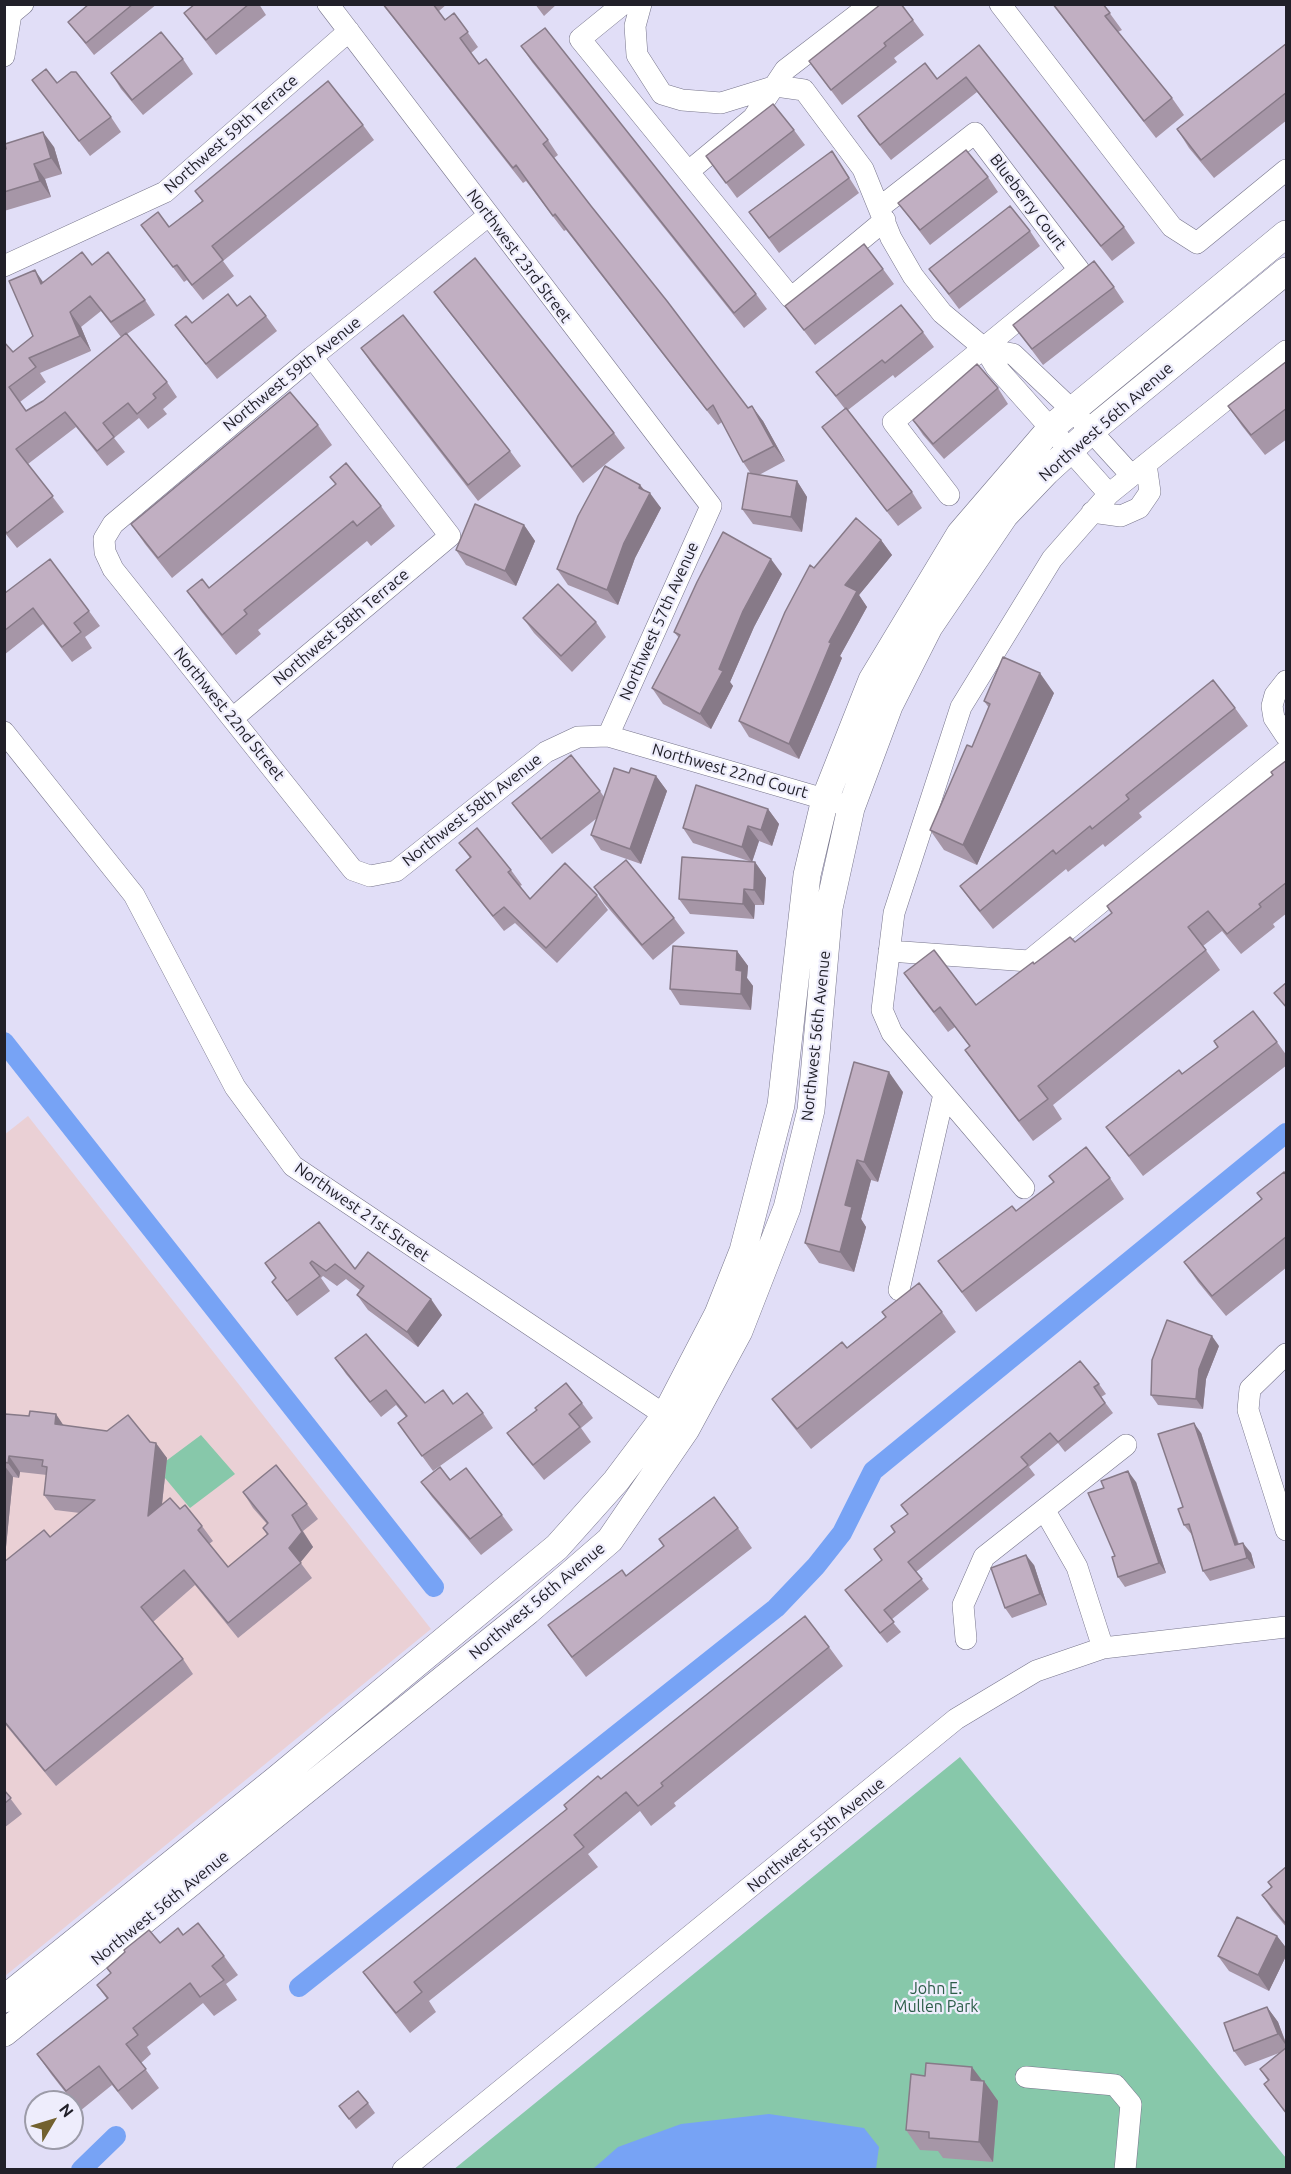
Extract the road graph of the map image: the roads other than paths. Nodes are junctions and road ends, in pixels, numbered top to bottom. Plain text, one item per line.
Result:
1 (23, 4) edge
2 (328, 4) edge
3 (623, 4) edge
4 (641, 4) edge
5 (871, 4) edge
6 (1000, 4) edge
7 (349, 31) junction
8 (4, 56) edge
9 (776, 86) junction
10 (1287, 170) edge
11 (688, 171) junction
12 (882, 214) junction
13 (488, 216) junction
14 (1287, 234) edge
15 (4, 266) edge
16 (1287, 271) edge
17 (985, 349) junction
18 (1287, 351) edge
19 (312, 357) junction
20 (1062, 418) junction
21 (1092, 430) junction
22 (1071, 448) junction
23 (1139, 469) junction
24 (1109, 494) junction
25 (949, 495) dead end
26 (711, 506) joint
27 (1092, 512) junction
28 (104, 539) joint
29 (1287, 681) edge
30 (233, 718) junction
31 (4, 732) edge
32 (608, 736) junction
33 (1287, 736) edge
34 (1287, 751) edge
35 (825, 799) junction
36 (852, 808) junction
37 (370, 876) joint
38 (889, 951) junction
39 (944, 1094) junction
40 (1024, 1188) dead end
41 (899, 1290) dead end
42 (1287, 1354) edge
43 (676, 1423) junction
44 (1126, 1445) dead end
45 (1045, 1511) junction
46 (1287, 1530) edge
47 (1287, 1627) edge
48 (966, 1639) dead end
49 (1103, 1648) junction
50 (4, 1999) edge
51 (4, 2033) edge
52 (1026, 2077) dead end
53 (403, 2169) edge
54 (1125, 2169) edge

1 - 8 street
2 - 7 street, Northwest 23rd Street
3 - 11 street, Blueberry Court
4 - 9 street
5 - 9 street
6 - 10 street
7 - 13 street, Northwest 23rd Street
7 - 15 street, Northwest 59th Terrace
9 - 11 street
9 - 12 street
11 - 12 street, Blueberry Court
12 - 17 street
12 - 17 street, Blueberry Court
13 - 19 street, Northwest 59th Avenue
13 - 26 street, Northwest 23rd Street
14 - 20 street, Northwest 56th Avenue
16 - 21 street, Northwest 56th Avenue
17 - 20 street
17 - 25 street, Blueberry Court
18 - 23 street
19 - 28 street, Northwest 59th Avenue
19 - 30 street, Northwest 58th Terrace
20 - 21 street
20 - 22 street
20 - 35 street, Northwest 56th Avenue
21 - 22 street, Northwest 56th Avenue
21 - 23 street
22 - 24 street
22 - 36 street, Northwest 56th Avenue
23 - 24 street
23 - 27 street
24 - 27 street
26 - 32 street, Northwest 57th Avenue
27 - 38 street
28 - 30 street, Northwest 22nd Street
29 - 33 street
30 - 37 street, Northwest 22nd Street
31 - 43 street, Northwest 21st Street
32 - 35 street, Northwest 22nd Court
32 - 37 street, Northwest 58th Avenue
34 - 38 street
35 - 36 street, Northwest 22nd Court
35 - 43 street, Northwest 56th Avenue
36 - 43 street, Northwest 56th Avenue
38 - 39 street
39 - 40 street
39 - 41 street
42 - 46 street
43 - 50 street, Northwest 56th Avenue
43 - 51 street, Northwest 56th Avenue
44 - 45 street
45 - 48 street
45 - 49 street
47 - 49 street, Northwest 55th Avenue
49 - 53 street, Northwest 55th Avenue
52 - 54 street

